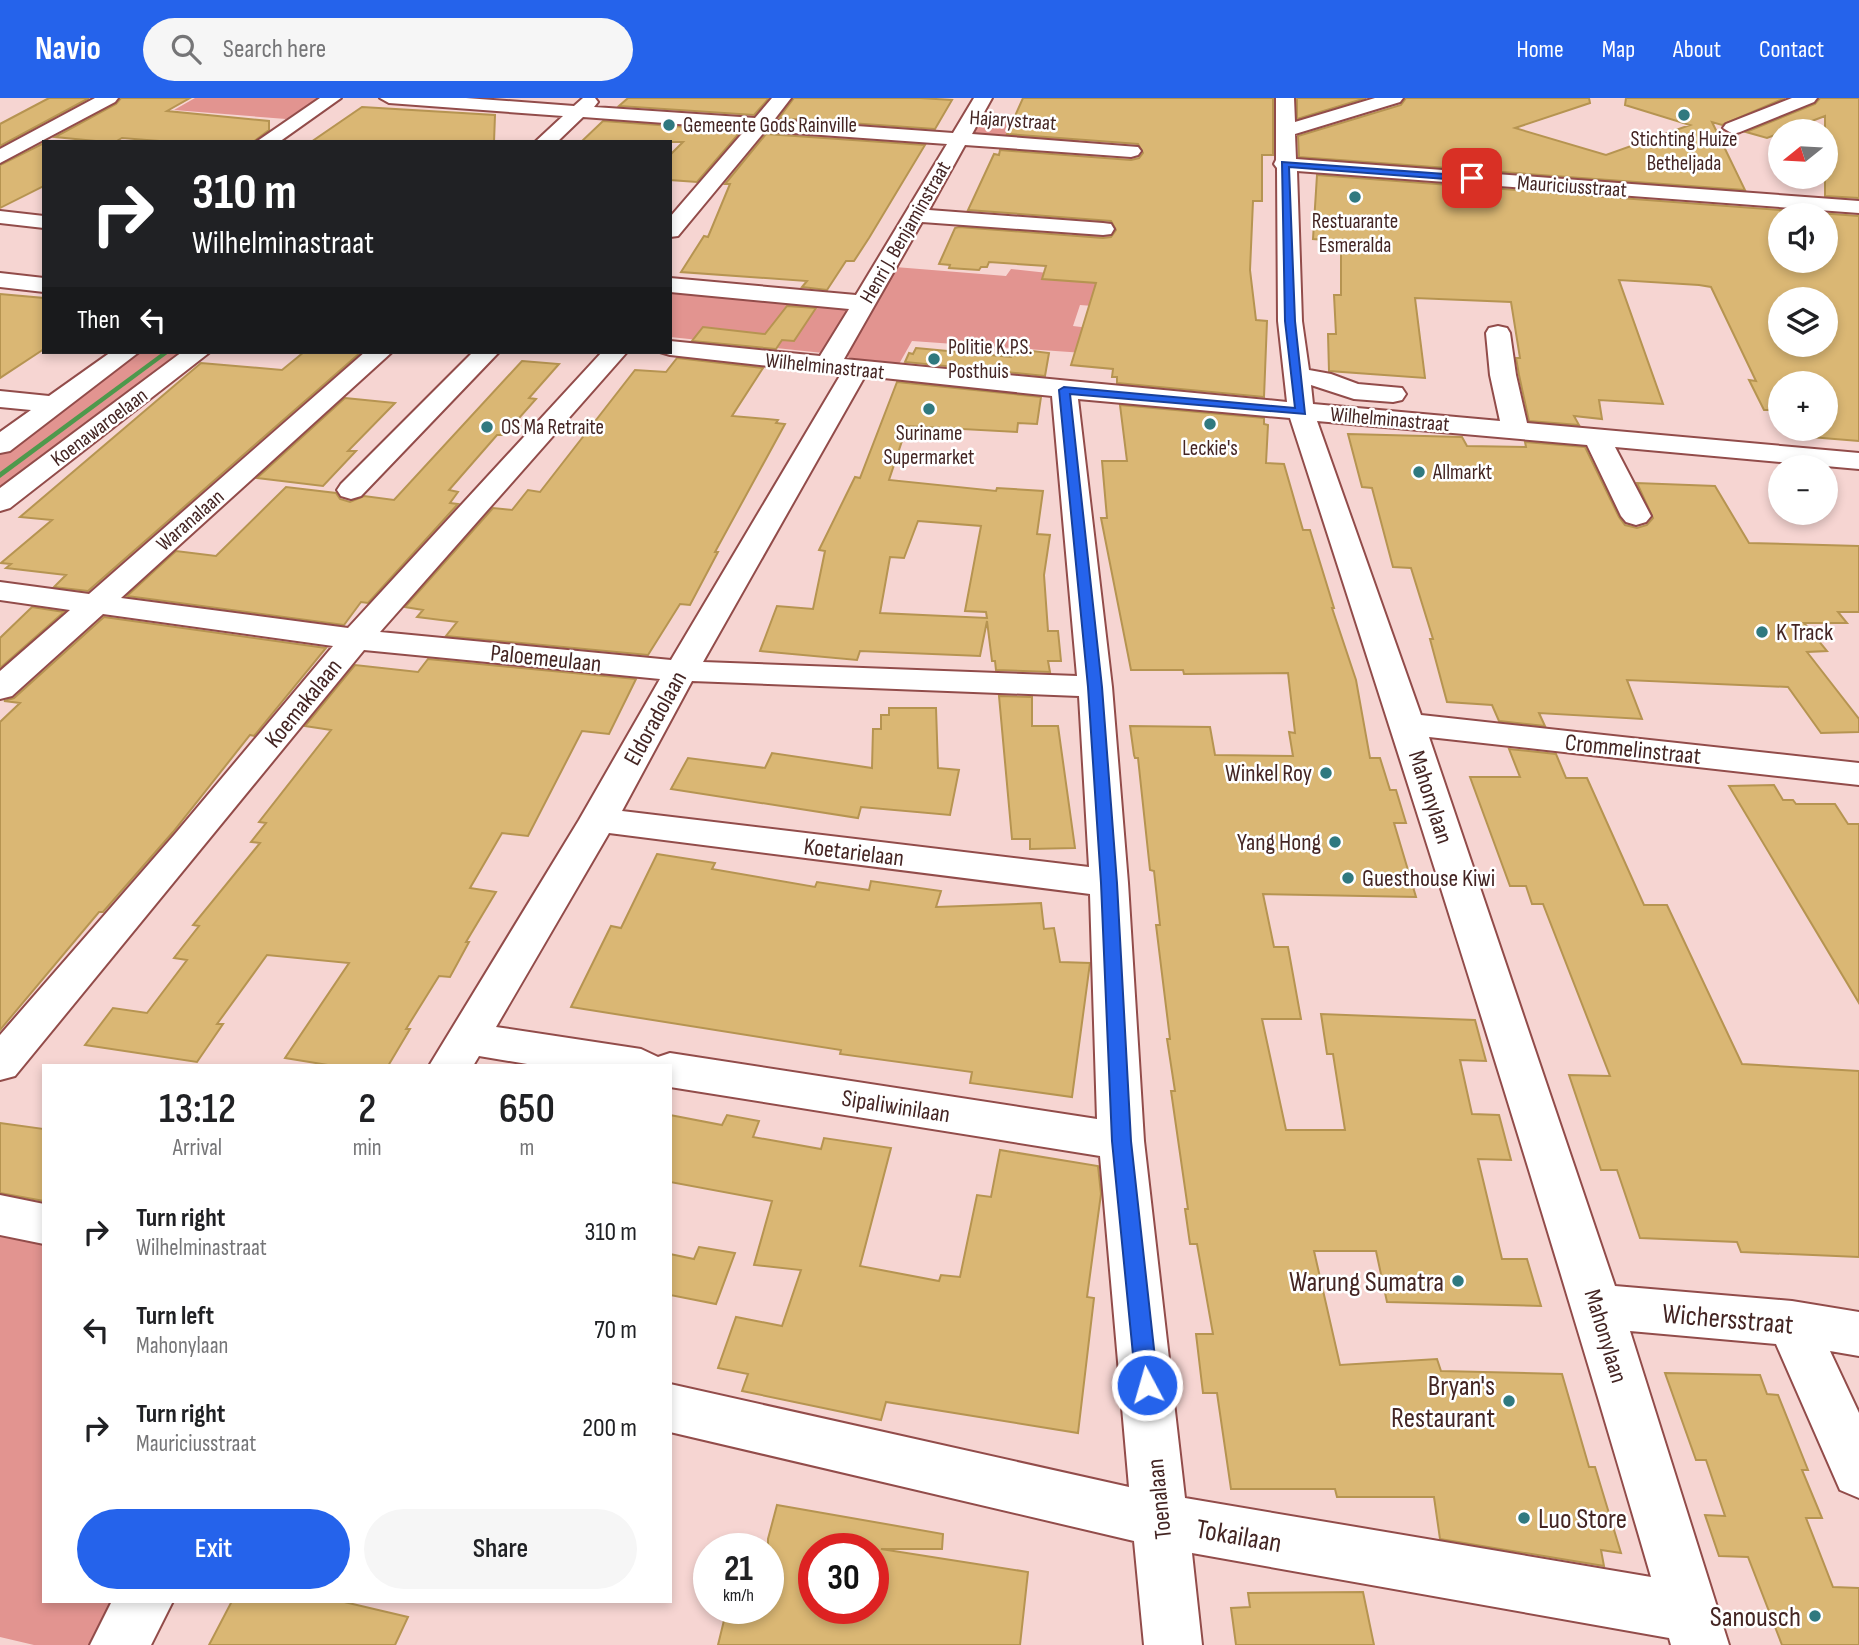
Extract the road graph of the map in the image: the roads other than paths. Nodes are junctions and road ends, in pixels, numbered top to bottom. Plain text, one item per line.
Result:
1 (110, 98) edge
2 (332, 98) edge
3 (389, 98) edge
4 (782, 98) edge
5 (983, 98) edge
6 (1394, 98) edge
7 (1808, 98) edge
8 (586, 104) edge
9 (14, 125) dead end
10 (758, 125) junction
11 (56, 127) junction
12 (1106, 127) dead end
13 (1733, 128) dead end
14 (1285, 131) edge
15 (960, 139) junction
16 (269, 140) edge
17 (547, 140) edge
18 (1087, 148) junction
19 (1131, 150) dead end
20 (0, 157) edge
21 (1859, 207) edge
22 (916, 215) junction
23 (0, 217) edge
24 (42, 222) edge
25 (672, 229) edge
26 (1103, 229) dead end
27 (0, 280) edge
28 (42, 285) edge
29 (672, 285) edge
30 (864, 303) junction
31 (672, 331) edge
32 (1498, 333) dead end
33 (672, 348) edge
34 (124, 354) edge
35 (195, 354) edge
36 (378, 354) edge
37 (484, 354) edge
38 (613, 354) edge
39 (746, 357) junction
40 (842, 368) junction
41 (1064, 390) junction
42 (1299, 394) junction
43 (1415, 396) dead end
44 (0, 399) edge
45 (1447, 399) dead end
46 (55, 405) junction
47 (1470, 426) junction
48 (1515, 430) junction
49 (1597, 438) junction
50 (0, 445) edge
51 (1859, 461) edge
52 (351, 490) dead end
53 (0, 502) edge
54 (1636, 516) dead end
55 (0, 591) edge
56 (95, 604) junction
57 (356, 639) junction
58 (681, 671) junction
59 (1095, 687) junction
60 (0, 689) edge
61 (1407, 724) junction
62 (1859, 774) edge
63 (598, 820) junction
64 (1109, 883) junction
65 (459, 1052) edge
66 (0, 1064) edge
67 (615, 1064) edge
68 (672, 1070) edge
69 (1121, 1141) junction
70 (0, 1215) edge
71 (42, 1224) edge
72 (1597, 1307) junction
73 (1791, 1323) junction
74 (1859, 1334) edge
75 (672, 1408) edge
76 (1859, 1472) edge
77 (1161, 1521) junction
78 (143, 1603) edge
79 (1695, 1629) edge
80 (119, 1645) edge
81 (1173, 1645) edge

1 - 11 street
2 - 16 street
3 - 8 street, Hajarystraat
4 - 10 street
5 - 15 street, Henri J. Benjaminstraat
6 - 14 street
7 - 13 street
8 - 10 street, Hajarystraat
8 - 17 street
9 - 11 street
10 - 15 street, Hajarystraat
10 - 25 street
11 - 20 street
12 - 18 street
14 - 21 street, Mauriciusstraat
14 - 42 street, Mahonylaan
15 - 18 street, Hajarystraat
15 - 22 street, Henri J. Benjaminstraat
18 - 19 street, Hajarystraat
22 - 26 street
22 - 30 street, Henri J. Benjaminstraat
23 - 24 street
27 - 28 street
29 - 30 street
30 - 40 street, Henri J. Benjaminstraat
31 - 39 street
32 - 48 street
33 - 39 street, Wilhelminastraat
34 - 46 street
35 - 53 street, Koenawaroelaan
36 - 56 street, Waranalaan
37 - 52 street
38 - 57 street, Koemakalaan
39 - 40 street, Wilhelminastraat
40 - 41 street, Wilhelminastraat
40 - 58 street, Eldoradolaan
41 - 42 street, Wilhelminastraat
41 - 59 street, Toenalaan
42 - 43 street
42 - 47 street, Wilhelminastraat
42 - 61 street, Mahonylaan
44 - 46 street
45 - 47 street
46 - 50 street
47 - 48 street, Wilhelminastraat
48 - 49 street, Wilhelminastraat
49 - 51 street, Wilhelminastraat
49 - 54 street
55 - 56 street, Paloemeulaan
56 - 57 street, Paloemeulaan
56 - 60 street, Waranalaan
57 - 58 street, Paloemeulaan
57 - 66 street, Koemakalaan
58 - 59 street, Paloemeulaan
58 - 63 street, Eldoradolaan
59 - 64 street, Toenalaan
61 - 62 street, Crommelinstraat
61 - 72 street, Mahonylaan
63 - 64 street, Koetarielaan
63 - 65 street, Eldoradolaan
64 - 69 street, Toenalaan
65 - 67 street
68 - 69 street, Sipaliwinilaan
69 - 77 street, Toenalaan
70 - 71 street
72 - 73 street, Wichersstraat
72 - 79 street, Mahonylaan
73 - 74 street, Wichersstraat
73 - 76 street
75 - 77 street, Tokailaan
77 - 79 street, Tokailaan
77 - 81 street, Toenalaan
78 - 80 street

